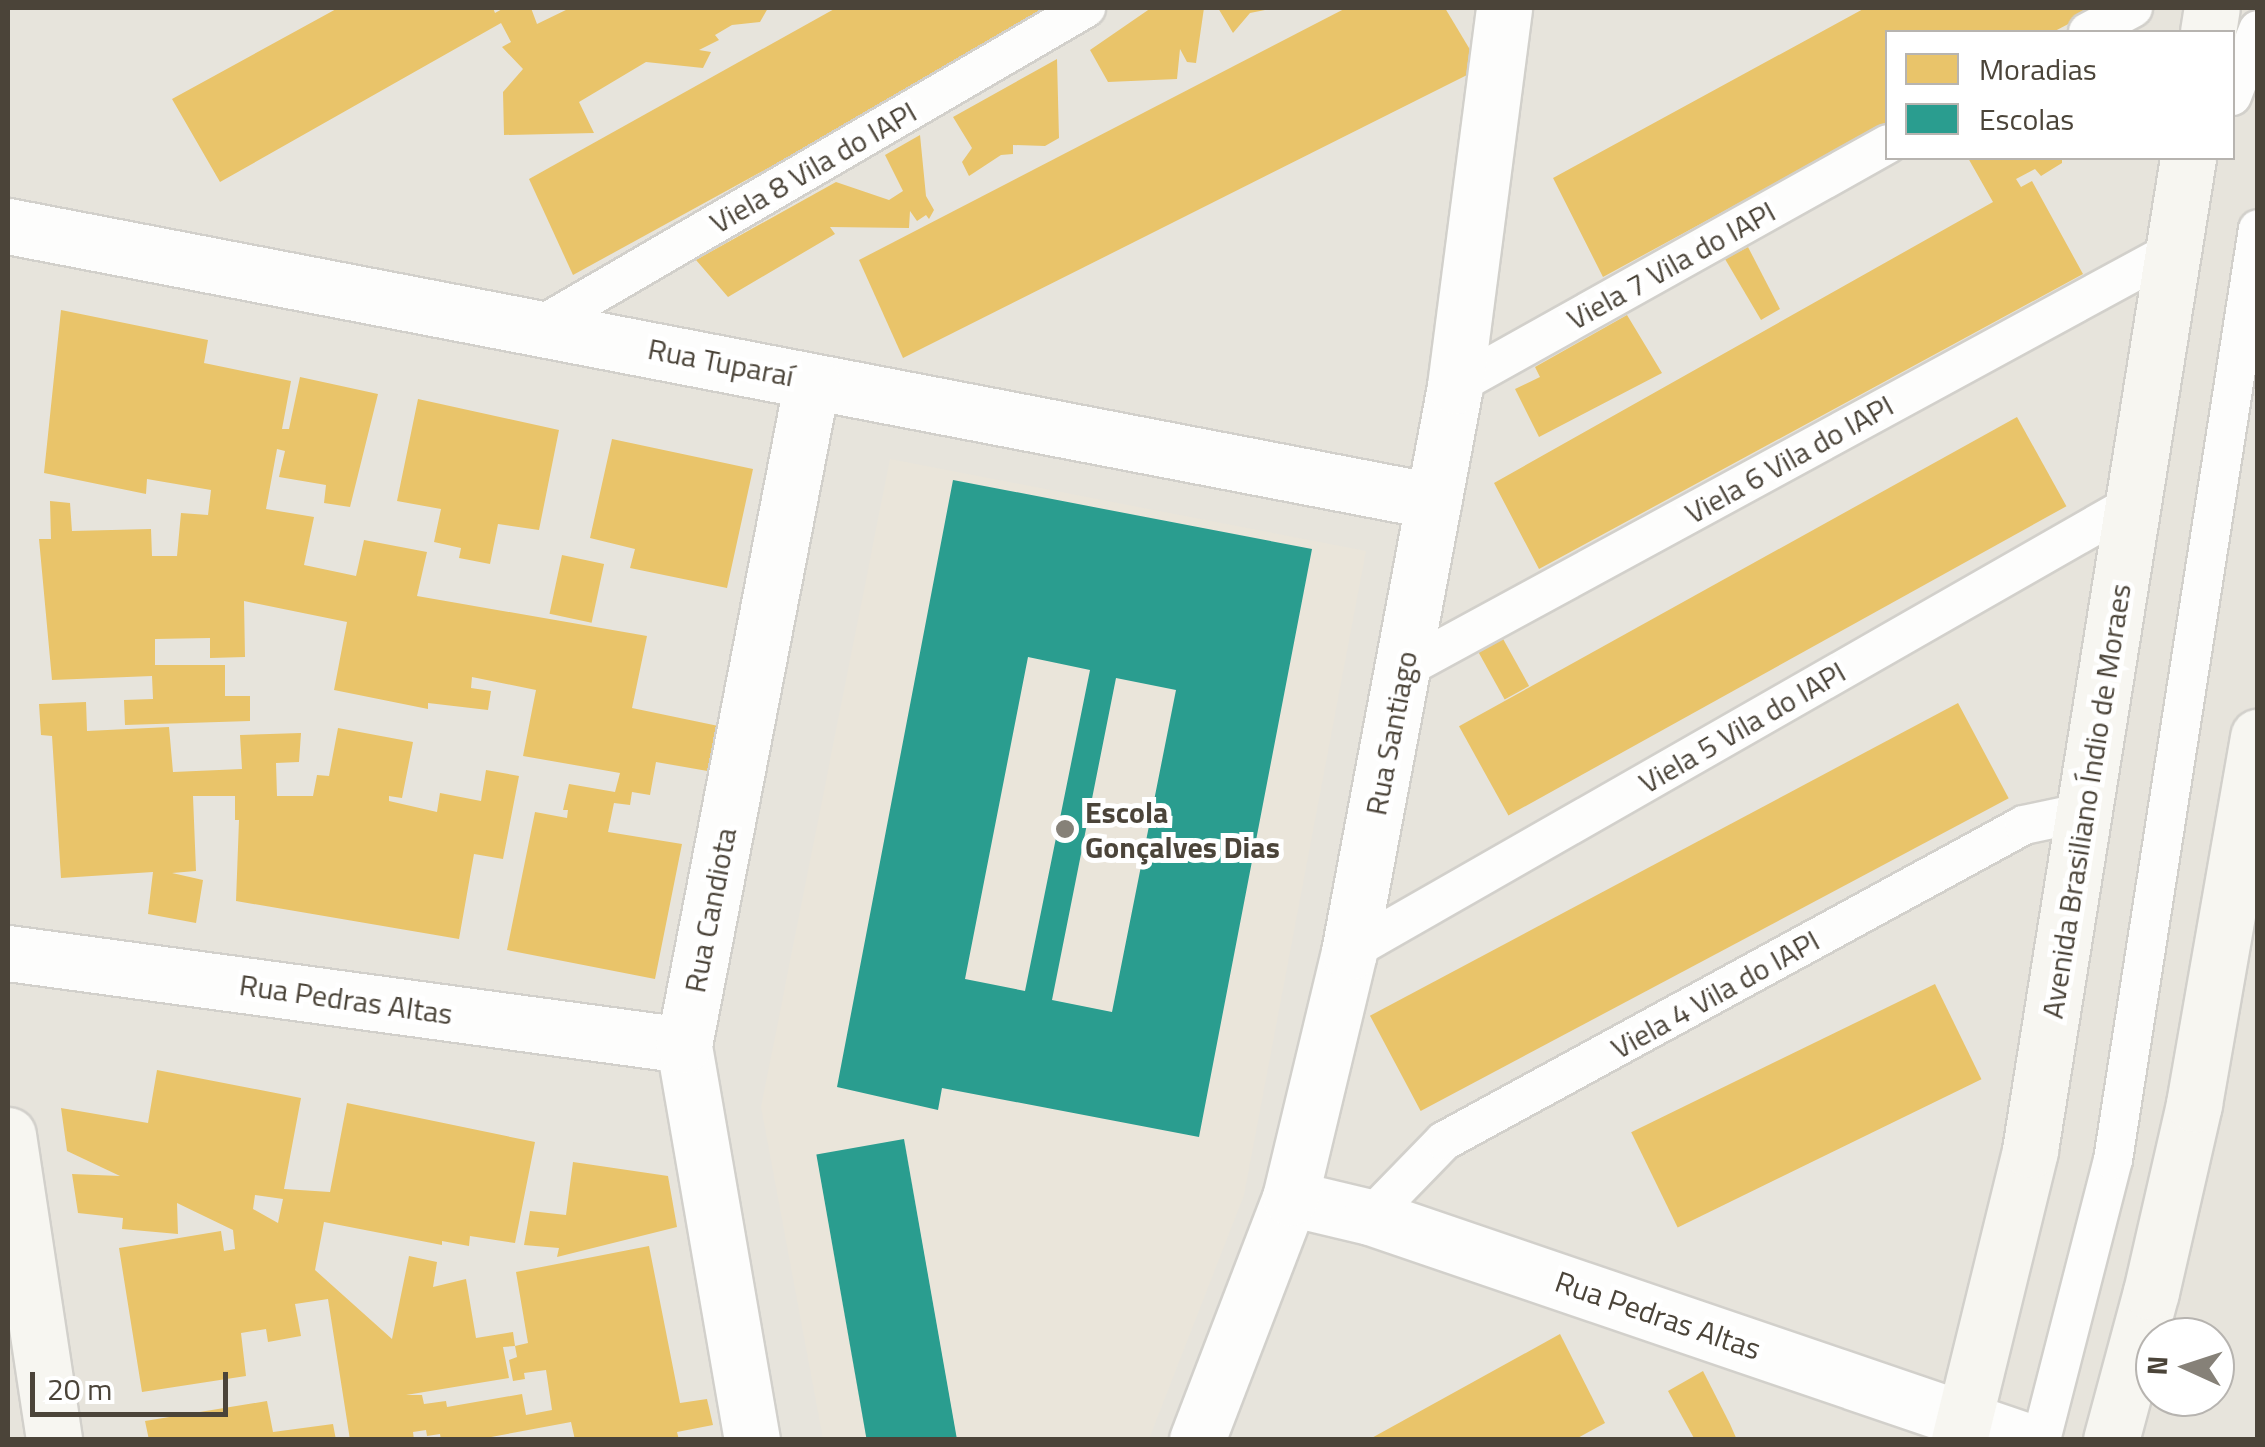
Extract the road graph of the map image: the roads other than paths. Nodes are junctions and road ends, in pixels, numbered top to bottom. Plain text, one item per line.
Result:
1 (1086, 8) edge
2 (1504, 8) edge
3 (2132, 8) edge
4 (2092, 30) edge
5 (2258, 30) edge
6 (2235, 88) edge
7 (1885, 146) edge
8 (2188, 160) edge
9 (2208, 160) edge
10 (8, 226) edge
11 (2258, 229) edge
12 (2174, 250) junction
13 (540, 326) junction
14 (812, 381) junction
15 (1455, 386) junction
16 (1434, 501) junction
17 (2134, 503) junction
18 (1404, 669) junction
19 (2258, 737) edge
20 (2085, 812) junction
21 (2251, 818) edge
22 (8, 952) edge
23 (1349, 952) junction
24 (684, 1045) junction
25 (8, 1135) edge
26 (1290, 1198) junction
27 (1370, 1217) junction
28 (1962, 1429) edge
29 (54, 1440) edge
30 (752, 1440) edge
31 (1197, 1440) edge
32 (2024, 1440) edge
33 (2041, 1440) edge
34 (2111, 1440) edge

1 - 13 lane, Viela 8 Vila do IAPI
2 - 15 street, Rua Santiago
3 - 4 lane
5 - 6 lane
7 - 15 lane, Viela 7 Vila do IAPI
8 - 12 main road, Avenida Brasiliano Índio de Moraes
9 - 12 lane
10 - 13 street, Rua Tuparaí
11 - 33 lane
12 - 17 main road, Avenida Brasiliano Índio de Moraes
12 - 18 lane, Viela 6 Vila do IAPI
13 - 14 street, Rua Tuparaí
14 - 16 street, Rua Tuparaí
14 - 24 street, Rua Candiota
15 - 16 street, Rua Santiago
16 - 18 street, Rua Santiago
17 - 20 main road, Avenida Brasiliano Índio de Moraes
17 - 23 lane, Viela 5 Vila do IAPI
18 - 23 street, Rua Santiago
19 - 21 main road
20 - 27 lane, Viela 4 Vila do IAPI
20 - 28 main road, Avenida Brasiliano Índio de Moraes
21 - 34 main road
22 - 24 street, Rua Pedras Altas
23 - 26 street, Rua Santiago
24 - 30 street, Rua Candiota
25 - 29 main road
26 - 27 street, Rua Pedras Altas
26 - 31 street, Rua Santiago
27 - 28 street, Rua Pedras Altas
28 - 32 street, Rua Pedras Altas

